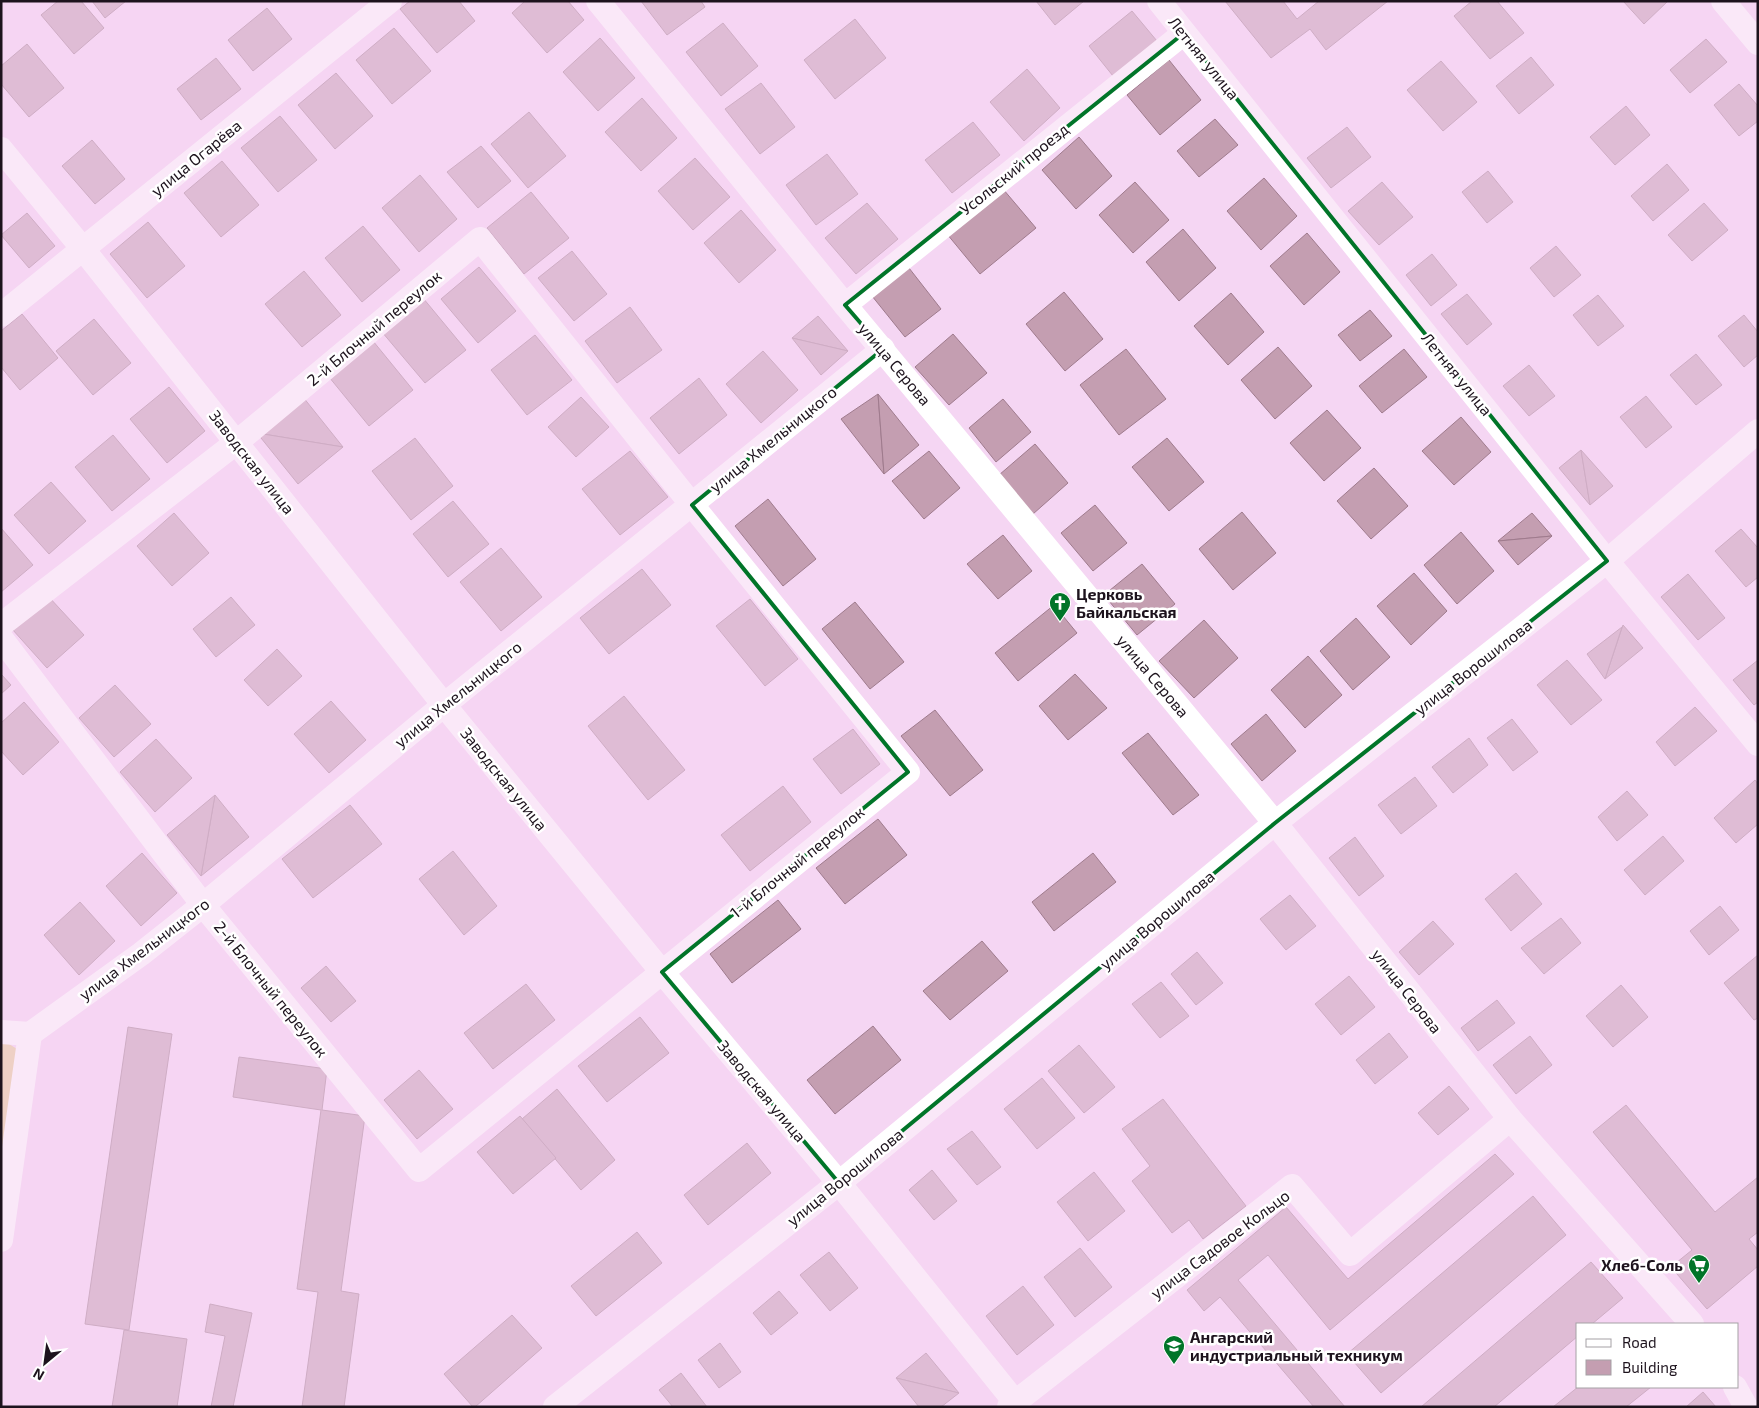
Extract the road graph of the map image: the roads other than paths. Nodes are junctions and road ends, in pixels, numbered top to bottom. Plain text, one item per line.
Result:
1 (390, 1) edge
2 (598, 1) edge
3 (1159, 1) edge
4 (1723, 1) edge
5 (1184, 33) junction
6 (1758, 42) edge
7 (1, 149) edge
8 (83, 249) junction
9 (846, 305) junction
10 (1, 315) edge
11 (884, 349) junction
12 (1758, 431) edge
13 (237, 442) junction
14 (692, 505) junction
15 (1608, 561) junction
16 (1, 625) edge
17 (1, 638) edge
18 (444, 705) junction
19 (1758, 744) edge
20 (1275, 823) junction
21 (203, 905) junction
22 (662, 972) junction
23 (1, 1032) edge
24 (30, 1034) junction
25 (1510, 1119) junction
26 (419, 1170) joint
27 (839, 1183) junction
28 (1, 1240) edge
29 (1691, 1323) edge
30 (1736, 1388) edge
31 (1012, 1404) edge
32 (555, 1407) edge
33 (1746, 1407) edge

1 - 8 street, улица Огарёва
2 - 9 street, улица Серова
3 - 5 street, Летняя улица
4 - 6 street
5 - 9 street, Усольский проезд
5 - 15 street, Летняя улица
7 - 8 street, Заводская улица
8 - 10 street, улица Огарёва
8 - 13 street, Заводская улица
9 - 11 street, улица Серова
11 - 14 street, улица Хмельницкого
11 - 20 street, улица Серова
12 - 15 street, улица Ворошилова
13 - 14 street, 2-й Блочный переулок
13 - 16 street, 2-й Блочный переулок
13 - 18 street, Заводская улица
14 - 18 street, улица Хмельницкого
14 - 22 street, 1-й Блочный переулок
15 - 19 street, Летняя улица
15 - 20 street, улица Ворошилова
17 - 21 street, 2-й Блочный переулок
18 - 21 street, улица Хмельницкого
18 - 22 street, Заводская улица
20 - 25 street, улица Серова
20 - 27 street, улица Ворошилова
21 - 24 street, улица Хмельницкого
21 - 26 street, 2-й Блочный переулок
22 - 26 street, 1-й Блочный переулок
22 - 27 street, Заводская улица
23 - 24 street
24 - 28 street
25 - 29 street, улица Серова
25 - 31 street, улица Садовое Кольцо
27 - 31 street, Заводская улица
27 - 32 street, улица Ворошилова
30 - 33 street

